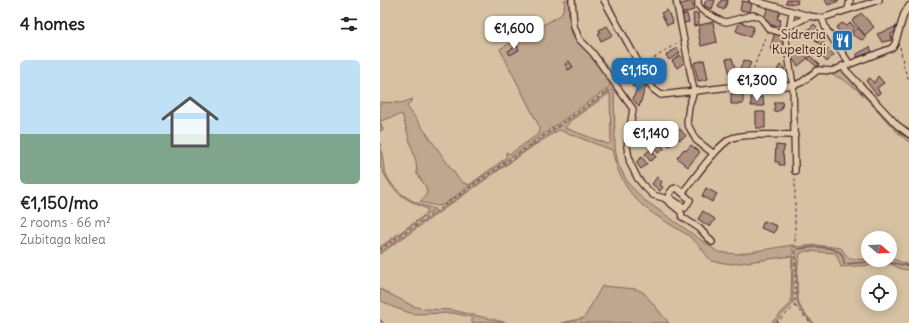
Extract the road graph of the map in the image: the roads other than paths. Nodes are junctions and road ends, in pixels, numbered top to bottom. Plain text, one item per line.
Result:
1 (572, 0) edge
2 (604, 0) edge
3 (676, 0) edge
4 (698, 0) edge
5 (752, 0) edge
6 (850, 0) edge
7 (880, 0) edge
8 (762, 1) edge
9 (909, 6) edge
10 (848, 9) junction
11 (792, 12) junction
12 (809, 16) junction
13 (822, 18) junction
14 (790, 26) junction
15 (785, 34) junction
16 (849, 63) junction
17 (842, 66) junction
18 (793, 86) junction
19 (694, 91) junction
20 (909, 134) edge
21 (795, 135) junction
22 (714, 154) junction
23 (795, 172) road end
24 (683, 192) dead end
25 (712, 242) dead end

1 - 25 street
2 - 19 street
3 - 19 street
4 - 15 street
5 - 8 street
6 - 10 street
7 - 10 street
8 - 11 street
9 - 16 street
10 - 13 street
11 - 12 street
11 - 14 street
12 - 13 street
12 - 14 street
13 - 16 street
14 - 15 street
15 - 18 street
16 - 17 street
17 - 18 street
17 - 20 street
18 - 19 street
18 - 21 street
19 - 22 street
21 - 22 street
21 - 23 street
22 - 24 street

